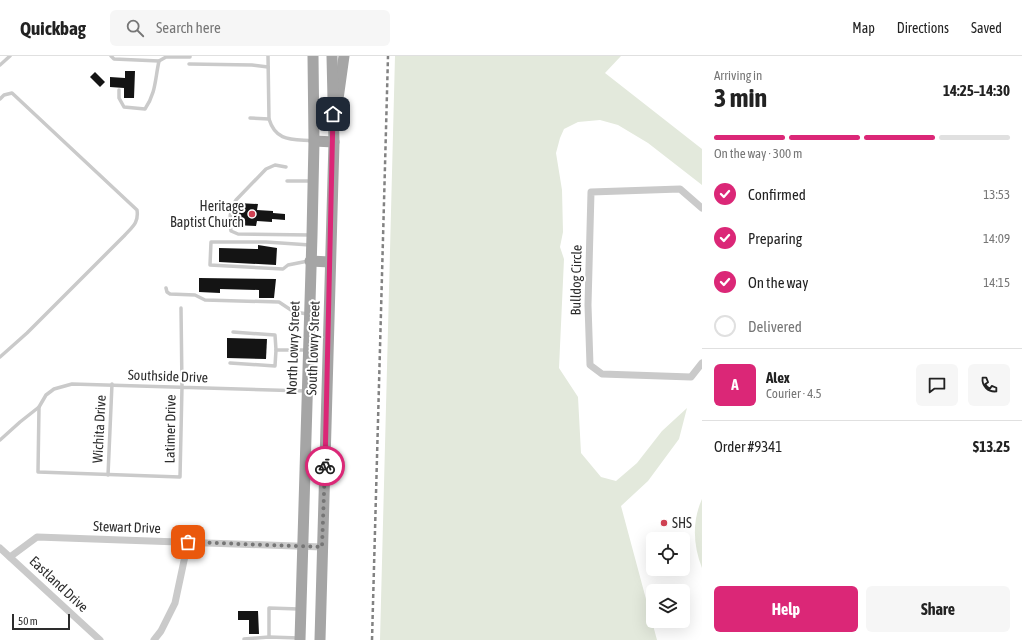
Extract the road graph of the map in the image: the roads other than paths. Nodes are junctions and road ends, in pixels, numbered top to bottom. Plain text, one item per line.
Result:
1 (10, 56) edge
2 (111, 56) edge
3 (190, 56) edge
4 (268, 56) edge
5 (314, 56) edge
6 (332, 56) edge
7 (344, 56) edge
8 (159, 61) junction
9 (189, 64) dead end
10 (0, 65) edge
11 (268, 67) junction
12 (119, 90) dead end
13 (0, 99) edge
14 (250, 118) dead end
15 (269, 119) junction
16 (334, 129) junction
17 (314, 141) junction
18 (334, 142) junction
19 (286, 167) dead end
20 (287, 181) dead end
21 (313, 181) junction
22 (702, 208) edge
23 (311, 240) junction
24 (310, 261) junction
25 (330, 262) junction
26 (166, 288) dead end
27 (181, 308) dead end
28 (309, 314) junction
29 (233, 332) dead end
30 (276, 350) junction
31 (308, 350) junction
32 (0, 357) edge
33 (230, 363) dead end
34 (702, 363) edge
35 (112, 384) junction
36 (182, 388) junction
37 (307, 392) junction
38 (39, 407) junction
39 (0, 440) edge
40 (108, 475) junction
41 (188, 542) junction
42 (302, 546) junction
43 (322, 547) junction
44 (0, 548) edge
45 (10, 557) junction
46 (300, 609) junction
47 (269, 637) junction
48 (244, 639) dead end
49 (300, 639) edge
50 (100, 640) edge
51 (154, 640) edge
52 (320, 640) edge

1 - 10 lane
2 - 8 lane
3 - 8 lane
4 - 11 lane
5 - 17 main road, North Lowry Street
6 - 16 main road, South Lowry Street
7 - 16 main road
8 - 12 lane
9 - 11 lane
11 - 15 lane
13 - 32 lane
14 - 15 lane
15 - 17 lane
16 - 18 main road, South Lowry Street
17 - 18 main road
17 - 21 main road, North Lowry Street
18 - 25 main road, South Lowry Street
19 - 23 lane
20 - 21 lane
21 - 23 main road, North Lowry Street
22 - 34 street, Bulldog Circle
23 - 24 main road, North Lowry Street
23 - 24 lane
24 - 25 main road
24 - 28 main road, North Lowry Street
25 - 43 main road, South Lowry Street
26 - 28 lane
27 - 36 lane, Latimer Drive
28 - 31 main road, North Lowry Street
29 - 30 lane
30 - 31 lane
30 - 33 lane
31 - 37 main road, North Lowry Street
35 - 36 lane, Southside Drive
35 - 38 lane, Southside Drive
35 - 40 lane, Wichita Drive
36 - 37 lane, Southside Drive
36 - 40 lane, Latimer Drive
37 - 42 main road, North Lowry Street
38 - 39 lane, Southside Drive
38 - 40 lane
41 - 42 street, Stewart Drive
41 - 45 street, Stewart Drive
41 - 51 street
42 - 43 street, Stewart Drive
42 - 46 main road, North Lowry Street
43 - 52 main road, South Lowry Street
44 - 45 street, Eastland Drive
45 - 50 street, Eastland Drive
46 - 47 lane
46 - 49 main road, North Lowry Street
47 - 48 lane
47 - 49 lane

